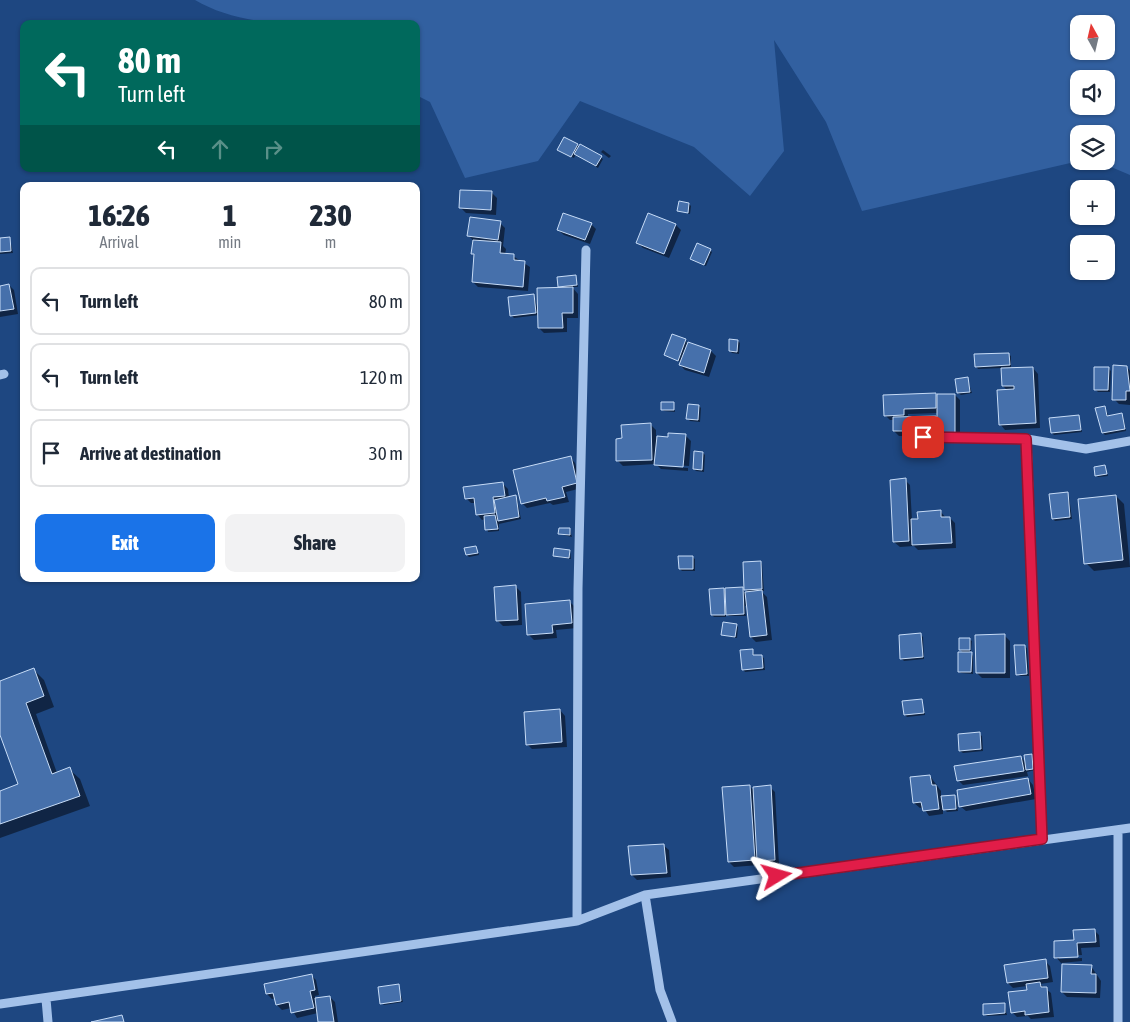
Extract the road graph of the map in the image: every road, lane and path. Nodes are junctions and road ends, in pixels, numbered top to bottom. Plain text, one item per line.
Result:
1 (586, 250) dead end
2 (923, 437) dead end
3 (1026, 439) junction
4 (1130, 441) edge
5 (1130, 828) edge
6 (1118, 830) junction
7 (1042, 839) junction
8 (644, 895) junction
9 (577, 921) junction
10 (46, 999) junction
11 (0, 1004) edge
12 (48, 1022) edge
13 (672, 1022) edge
14 (1118, 1022) edge

1 - 9 street
2 - 3 street
3 - 4 street
3 - 7 street
5 - 6 street
6 - 7 street
6 - 14 street
7 - 8 street
8 - 9 street
8 - 13 street
9 - 10 street
10 - 11 street
10 - 12 street

